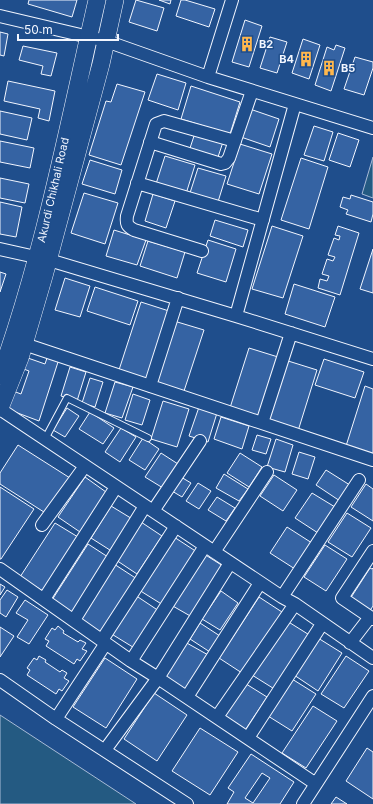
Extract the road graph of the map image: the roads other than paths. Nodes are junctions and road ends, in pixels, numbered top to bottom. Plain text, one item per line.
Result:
1 (97, 0) edge
2 (115, 0) edge
3 (232, 0) edge
4 (0, 16) edge
5 (88, 38) junction
6 (106, 42) junction
7 (208, 77) junction
8 (252, 90) junction
9 (295, 104) junction
10 (373, 128) edge
11 (235, 141) junction
12 (150, 142) junction
13 (137, 183) junction
14 (263, 220) junction
15 (0, 249) edge
16 (202, 251) dead end
17 (43, 259) junction
18 (178, 298) junction
19 (236, 316) junction
20 (290, 333) junction
21 (11, 347) edge
22 (373, 359) edge
23 (0, 376) edge
24 (150, 386) junction
25 (0, 409) edge
26 (262, 423) junction
27 (148, 438) dead end
28 (45, 439) junction
29 (200, 442) dead end
30 (373, 460) edge
31 (84, 466) junction
32 (267, 472) dead end
33 (359, 480) dead end
34 (116, 487) junction
35 (149, 508) junction
36 (42, 525) dead end
37 (176, 526) junction
38 (210, 549) junction
39 (373, 551) edge
40 (230, 563) junction
41 (0, 568) edge
42 (260, 583) junction
43 (282, 597) junction
44 (44, 599) junction
45 (295, 604) junction
46 (372, 618) edge
47 (74, 620) junction
48 (322, 624) junction
49 (104, 642) junction
50 (350, 643) junction
51 (373, 658) edge
52 (131, 661) junction
53 (158, 678) junction
54 (0, 680) edge
55 (373, 696) edge
56 (187, 697) junction
57 (217, 717) junction
58 (56, 719) junction
59 (248, 738) junction
60 (104, 750) junction
61 (316, 784) junction
62 (186, 804) edge
63 (303, 804) edge

1 - 5 main road, Akurdi Chikhali Road
2 - 6 main road
3 - 7 street
4 - 5 street
5 - 6 street
5 - 17 main road, Akurdi Chikhali Road
6 - 7 street
6 - 17 main road
7 - 8 street
8 - 9 street
8 - 11 street
9 - 10 street
9 - 14 street
11 - 12 street
11 - 12 street
12 - 13 street
13 - 14 street
13 - 16 street
14 - 19 street
15 - 17 street
17 - 18 street
17 - 21 main road
18 - 19 street
18 - 24 street
19 - 20 street
20 - 22 street
20 - 26 street
21 - 23 main road
21 - 24 street
21 - 25 main road
24 - 26 street
25 - 28 street
26 - 30 street
27 - 28 lane
28 - 31 street
29 - 35 street
31 - 34 street
31 - 36 street
32 - 38 street
33 - 43 street
34 - 35 street
34 - 44 street
35 - 37 street
35 - 47 street
37 - 38 street
37 - 49 street
38 - 40 street
38 - 52 street
39 - 46 street
40 - 42 street
40 - 53 street
41 - 44 street
42 - 43 street
42 - 56 street
43 - 45 street
44 - 47 street
45 - 48 street
45 - 57 street
46 - 50 street
47 - 49 street
48 - 50 street
48 - 59 street
49 - 52 street
49 - 58 street
50 - 51 street
52 - 53 street
53 - 56 street
53 - 60 street
54 - 58 street
55 - 61 street
56 - 57 street
57 - 59 street
58 - 60 street
59 - 61 street
60 - 62 street
61 - 63 street

